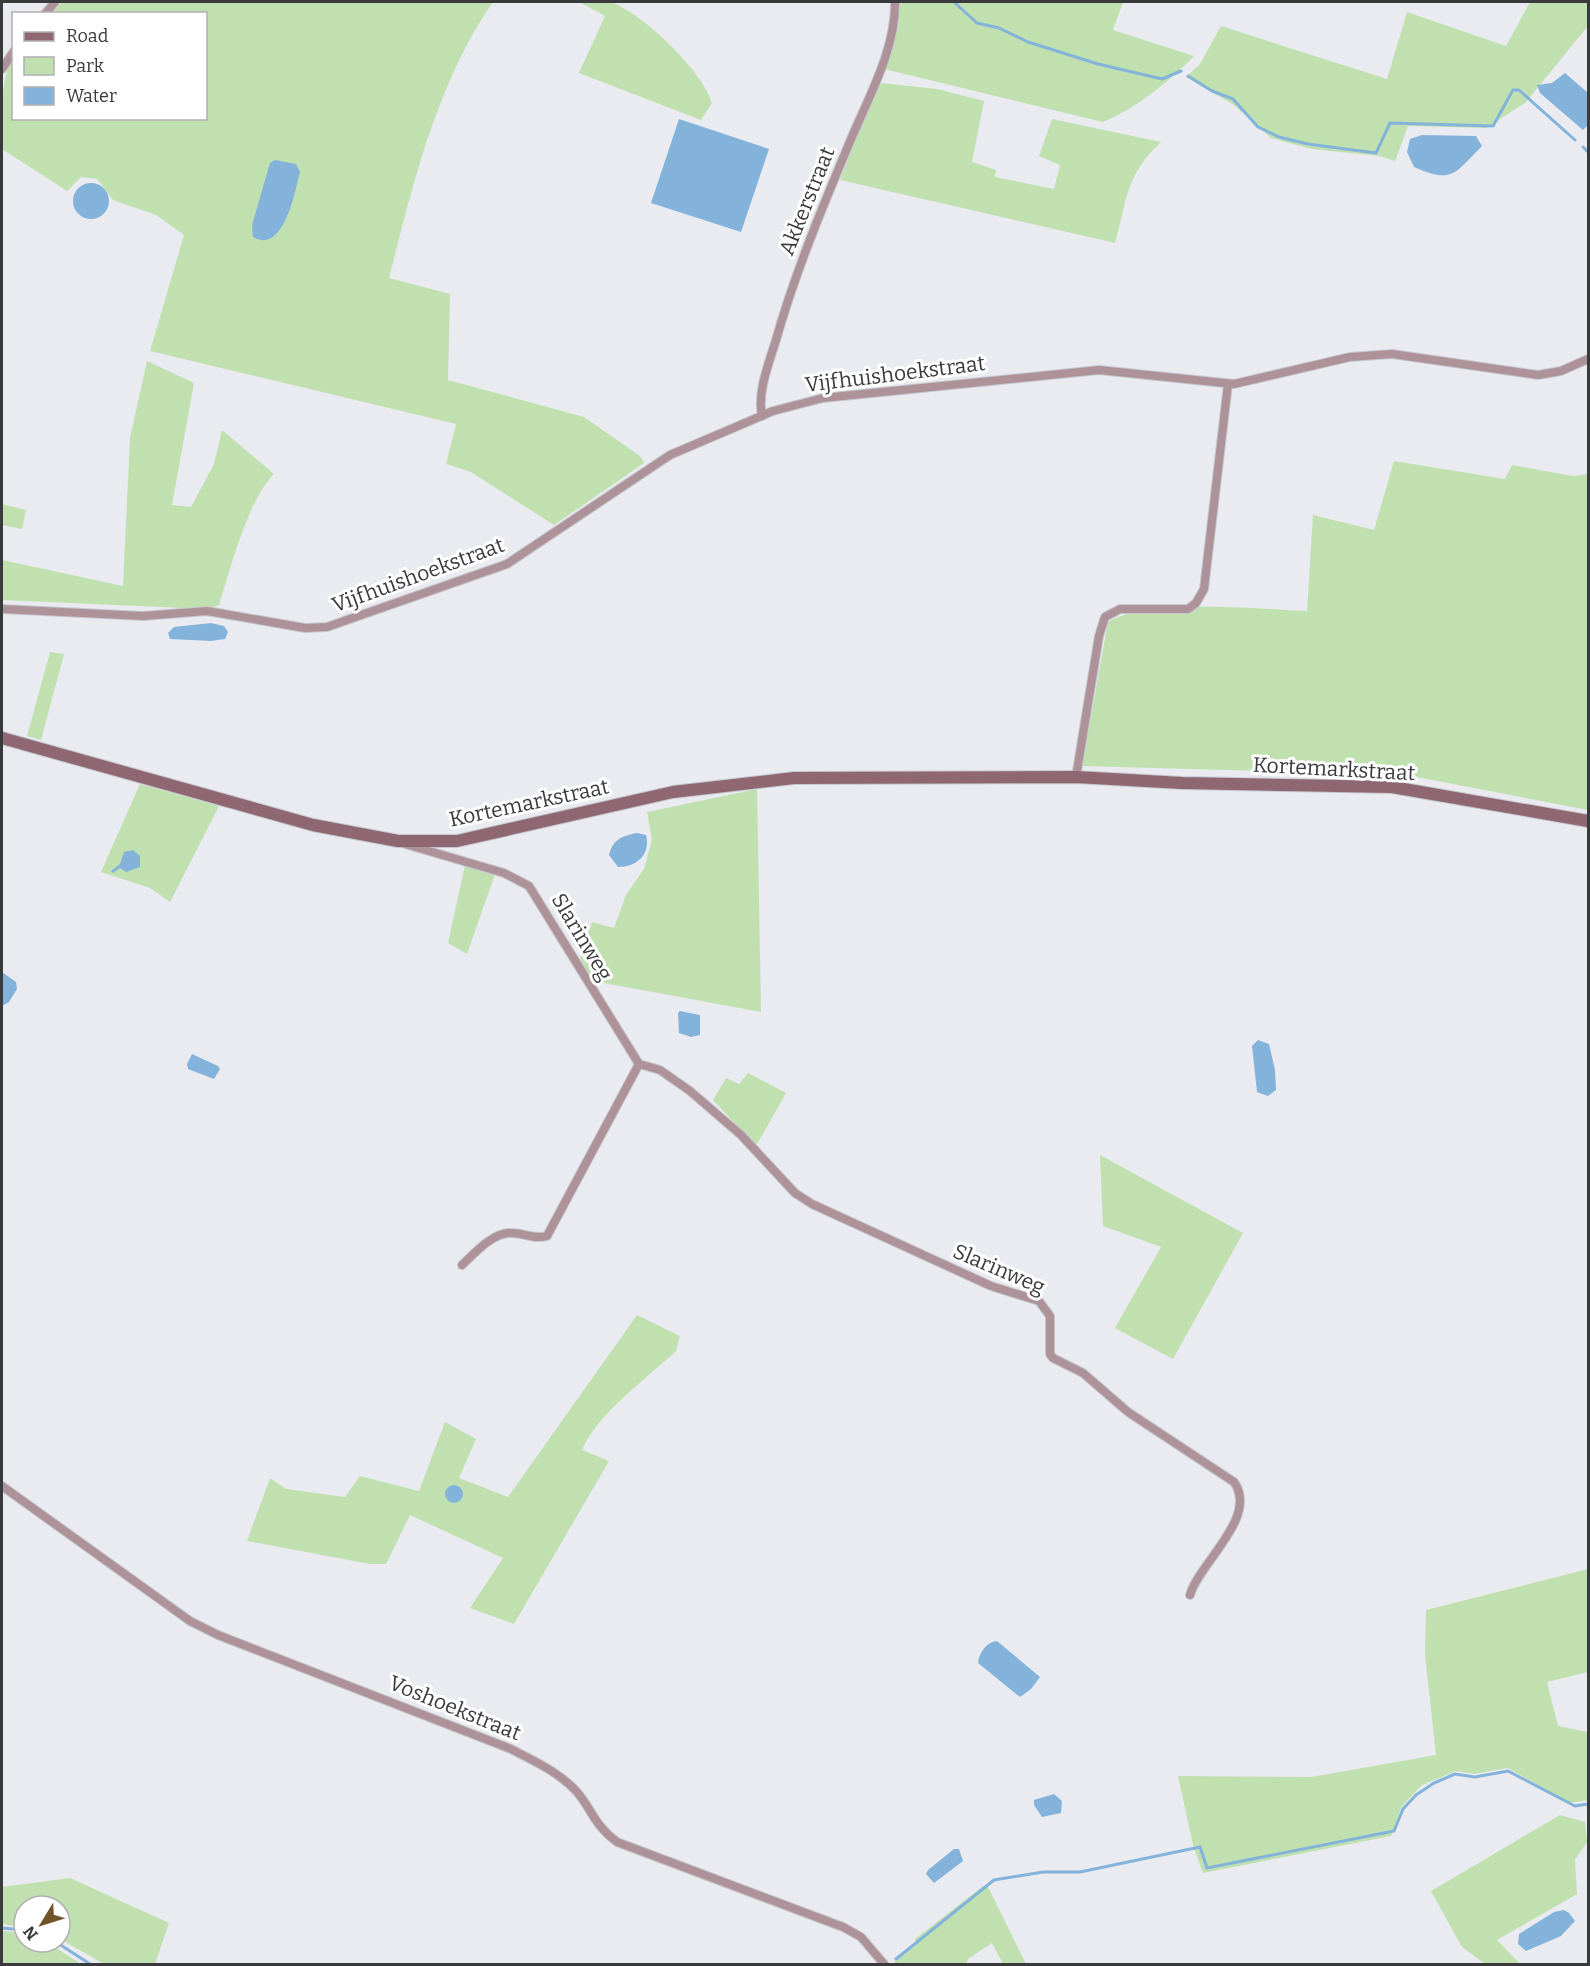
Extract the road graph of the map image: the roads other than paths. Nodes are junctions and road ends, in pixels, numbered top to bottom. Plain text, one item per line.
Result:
1 (895, 2) edge
2 (12, 54) edge
3 (2, 69) edge
4 (1588, 359) edge
5 (1228, 384) junction
6 (762, 416) junction
7 (2, 609) edge
8 (2, 738) edge
9 (1076, 777) junction
10 (1588, 821) edge
11 (398, 841) junction
12 (639, 1064) junction
13 (462, 1266) dead end
14 (2, 1486) edge
15 (1190, 1595) dead end
16 (885, 1965) edge

1 - 6 street, Akkerstraat
2 - 3 street
4 - 5 street, Vijfhuishoekstraat
5 - 6 street, Vijfhuishoekstraat
5 - 9 street
6 - 7 street, Vijfhuishoekstraat
8 - 11 street, Kortemarkstraat
9 - 10 street, Kortemarkstraat
9 - 11 street, Kortemarkstraat
11 - 12 street, Slarinweg
12 - 13 street
12 - 15 street, Slarinweg
14 - 16 street, Voshoekstraat

